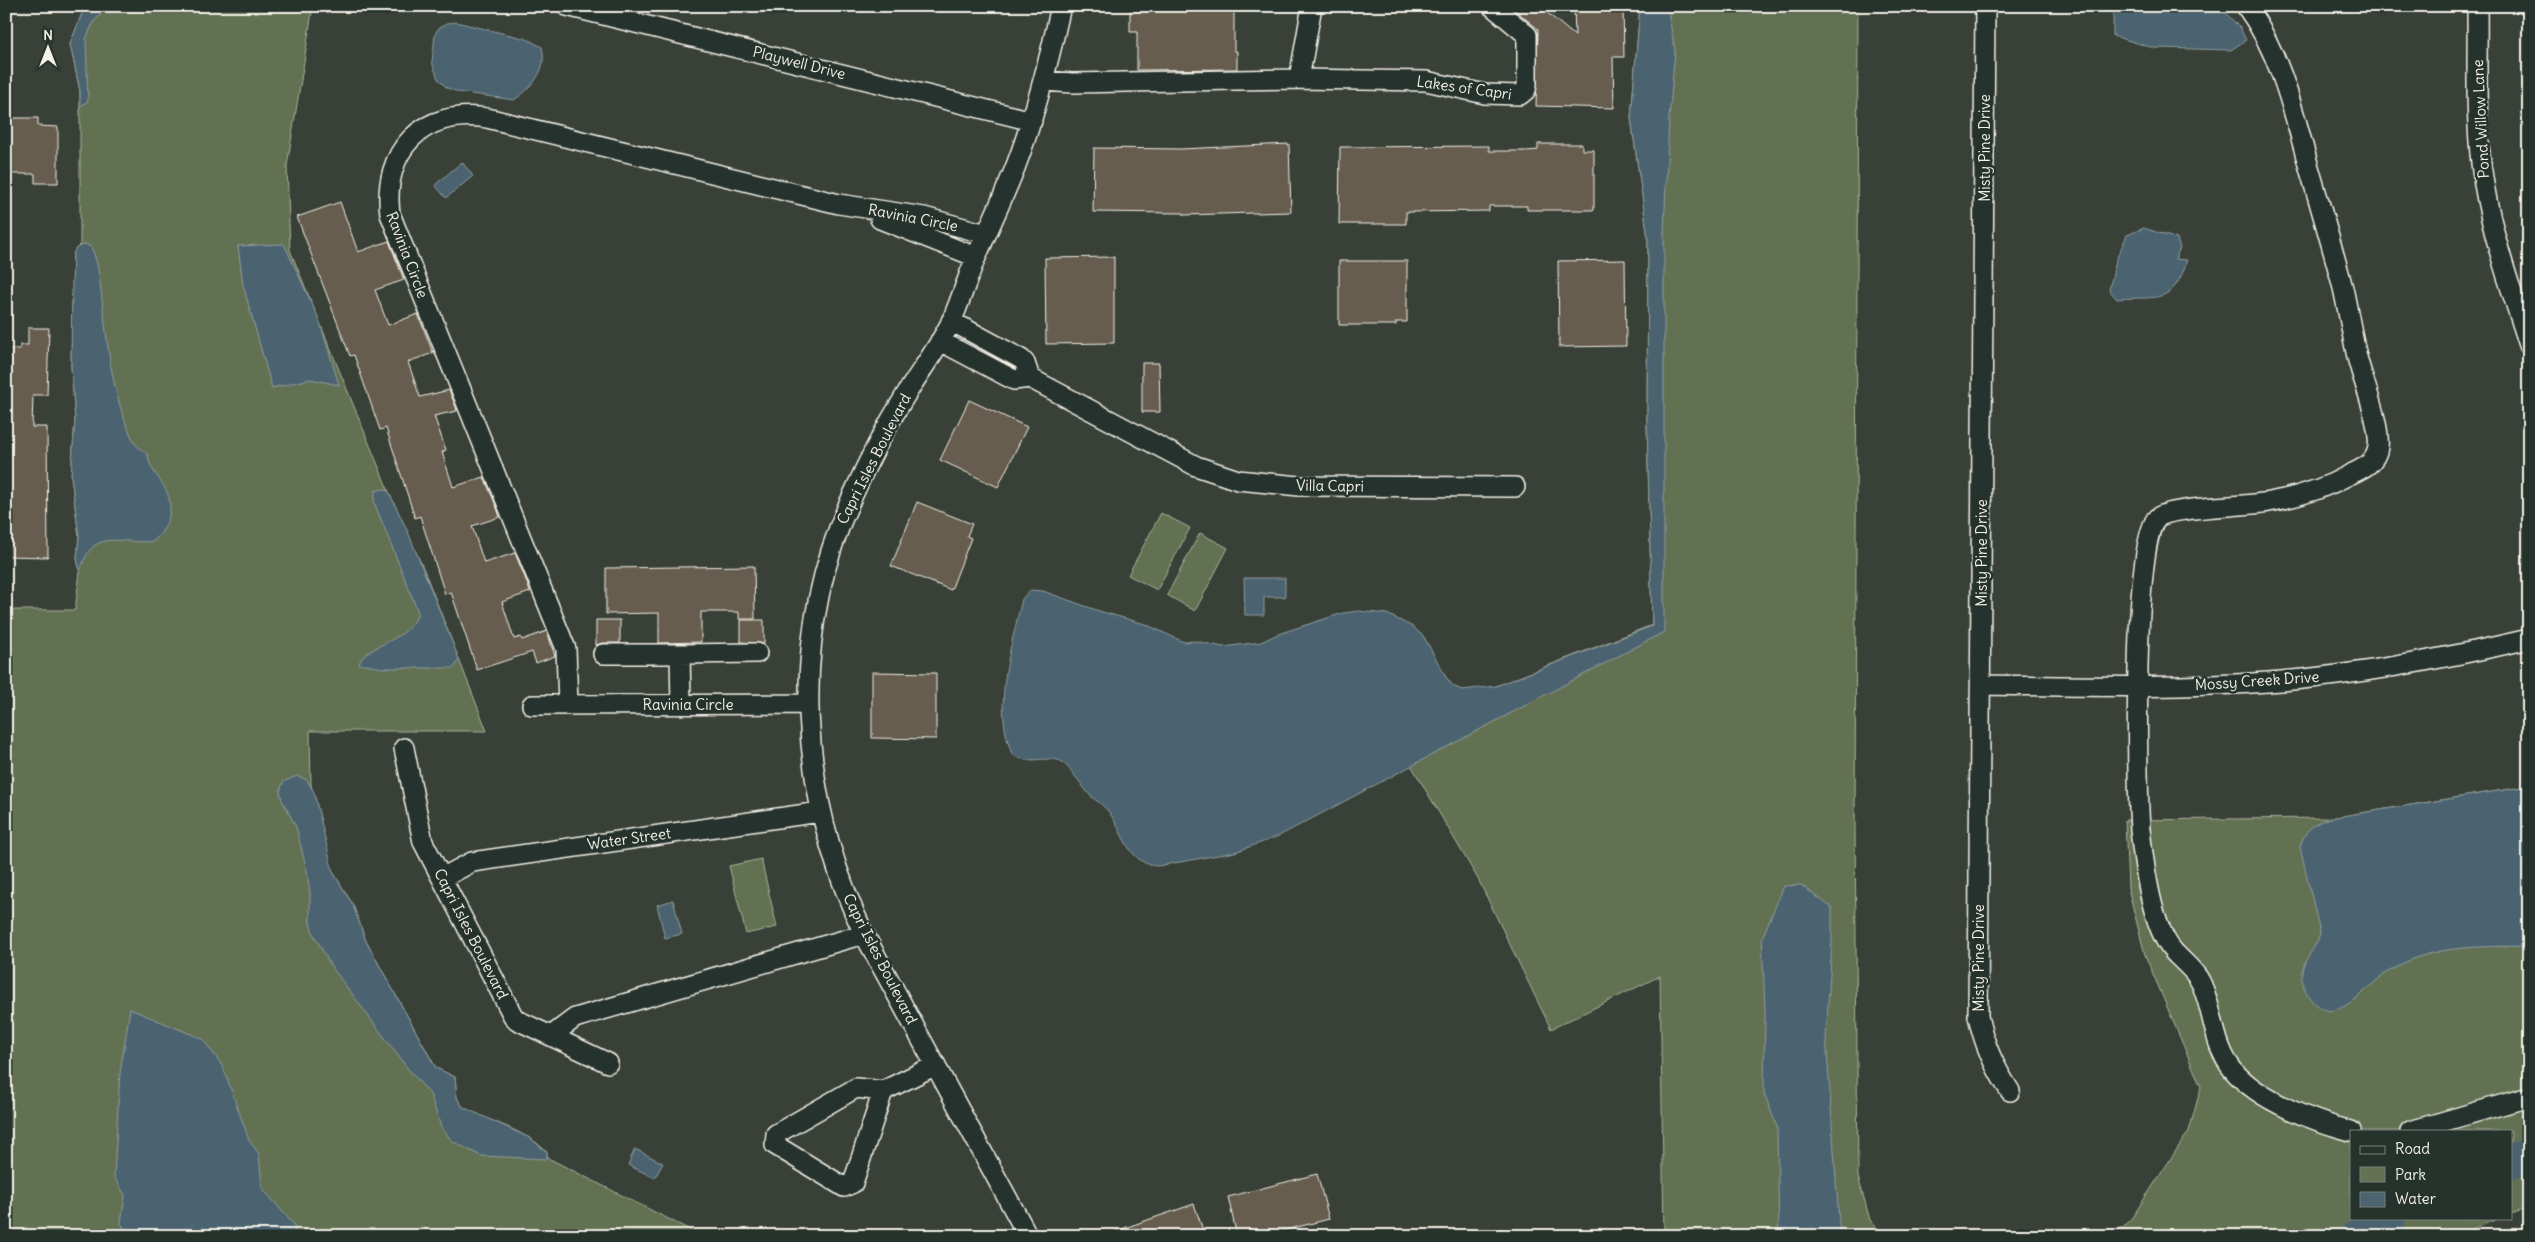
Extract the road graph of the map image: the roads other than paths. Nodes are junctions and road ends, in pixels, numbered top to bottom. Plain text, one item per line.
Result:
1 (567, 6) edge
2 (1061, 6) edge
3 (1312, 6) edge
4 (1492, 6) edge
5 (1985, 6) edge
6 (2246, 6) edge
7 (2476, 6) edge
8 (1299, 79) junction
9 (1044, 81) junction
10 (1032, 121) junction
11 (839, 204) junction
12 (986, 234) junction
13 (976, 257) junction
14 (951, 321) junction
15 (940, 341) junction
16 (2529, 345) edge
17 (1030, 378) junction
18 (1515, 487) dead end
19 (2529, 639) edge
20 (757, 653) dead end
21 (603, 654) dead end
22 (680, 654) junction
23 (1982, 685) junction
24 (2138, 686) junction
25 (808, 704) junction
26 (532, 705) dead end
27 (568, 705) junction
28 (681, 705) junction
29 (404, 748) dead end
30 (820, 812) junction
31 (442, 878) junction
32 (864, 934) junction
33 (551, 1036) junction
34 (608, 1063) dead end
35 (936, 1065) junction
36 (883, 1091) junction
37 (2010, 1091) dead end
38 (2529, 1096) edge
39 (2413, 1130) edge
40 (2350, 1131) edge
41 (1028, 1236) edge

1 - 10 street, Playwell Drive
2 - 9 street, Capri Isles Boulevard
3 - 8 street
4 - 8 street, Lakes of Capri
5 - 23 street, Misty Pine Drive
6 - 24 street
7 - 16 street, Pond Willow Lane
8 - 9 street, Lakes of Capri
9 - 10 street, Capri Isles Boulevard
10 - 12 street, Capri Isles Boulevard
11 - 12 street, Ravinia Circle
11 - 13 street, Ravinia Circle
11 - 27 street, Ravinia Circle
12 - 13 street, Capri Isles Boulevard
13 - 14 street, Capri Isles Boulevard
14 - 15 street, Capri Isles Boulevard
14 - 17 street
15 - 17 street
15 - 25 street, Capri Isles Boulevard
17 - 18 street, Villa Capri
19 - 24 street, Mossy Creek Drive
20 - 22 street
21 - 22 street
22 - 28 street
23 - 24 street, Mossy Creek Drive
23 - 37 street, Misty Pine Drive
24 - 40 street
25 - 28 street, Ravinia Circle
25 - 30 street, Capri Isles Boulevard
26 - 27 street, Ravinia Circle
27 - 28 street, Ravinia Circle
29 - 31 street, Capri Isles Boulevard
30 - 31 street, Water Street
30 - 32 street, Capri Isles Boulevard
31 - 33 street, Capri Isles Boulevard
32 - 33 street
32 - 35 street, Capri Isles Boulevard
33 - 34 street, Capri Isles Boulevard
35 - 36 street
35 - 41 street, Capri Isles Boulevard
36 - 36 street
38 - 39 street

